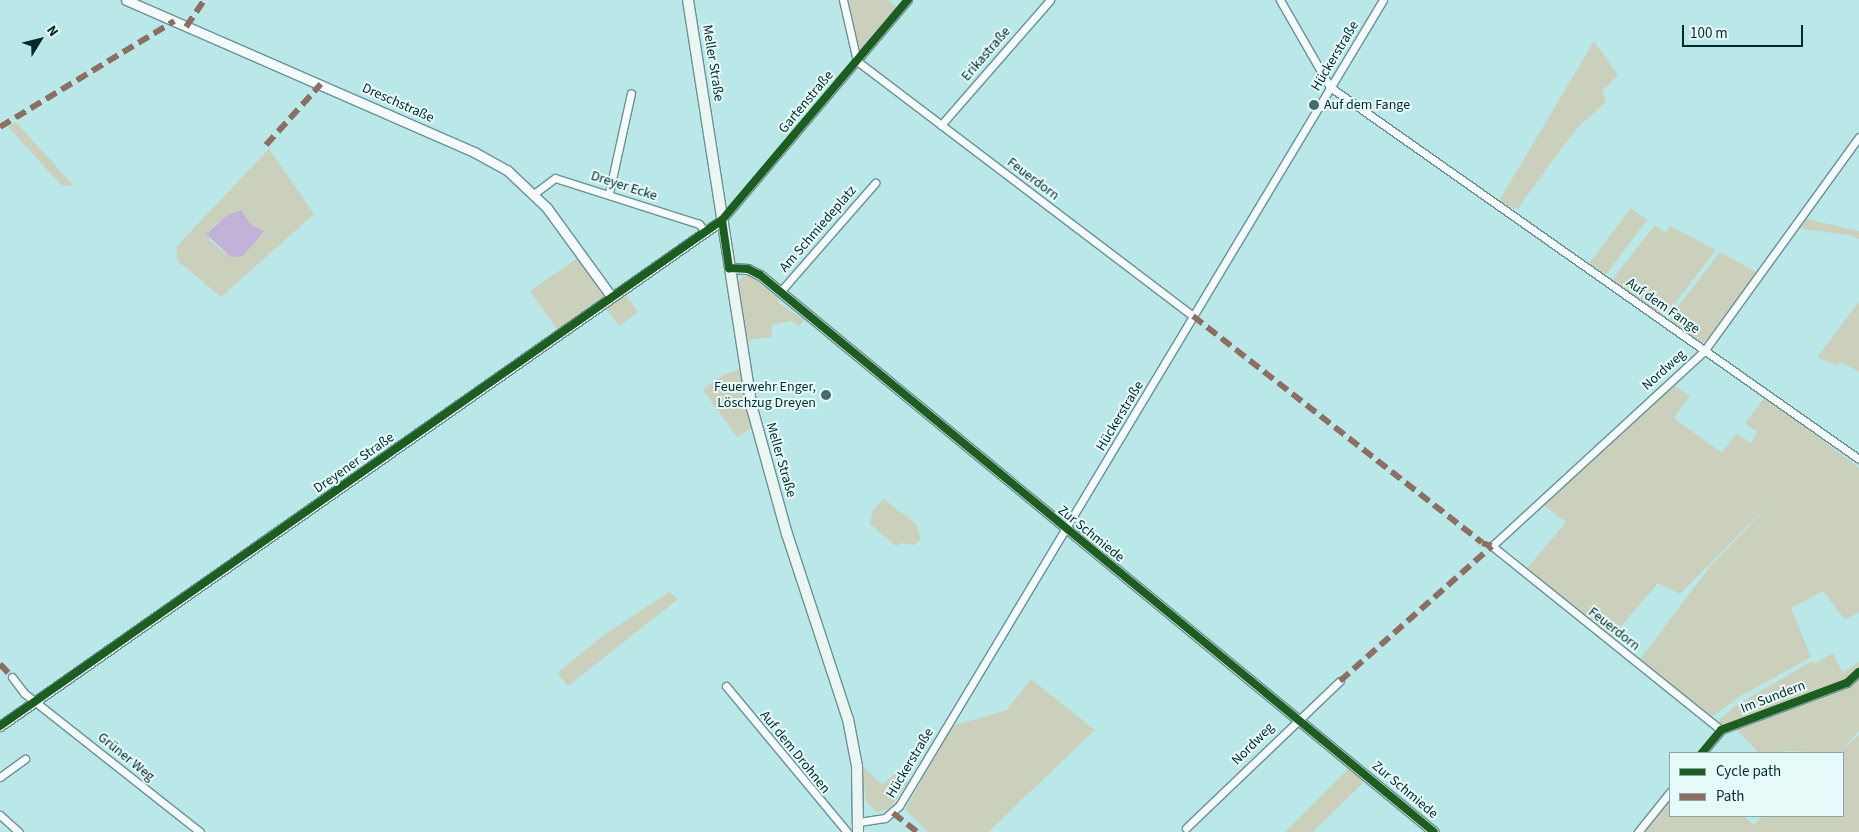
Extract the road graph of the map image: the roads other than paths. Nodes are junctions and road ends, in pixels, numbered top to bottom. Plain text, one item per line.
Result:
1 (126, 0) edge
2 (688, 0) edge
3 (843, 0) edge
4 (908, 0) edge
5 (1050, 0) edge
6 (1280, 0) edge
7 (1383, 0) edge
8 (857, 62) junction
9 (1330, 87) junction
10 (631, 92) dead end
11 (941, 125) junction
12 (1859, 137) edge
13 (875, 183) dead end
14 (535, 193) junction
15 (609, 193) junction
16 (722, 220) junction
17 (705, 231) junction
18 (729, 268) junction
19 (780, 292) junction
20 (611, 296) junction
21 (1193, 316) junction
22 (1704, 350) junction
23 (1859, 459) edge
24 (1065, 529) junction
25 (1492, 546) joint
26 (1859, 672) edge
27 (12, 677) dead end
28 (1340, 681) dead end
29 (726, 686) dead end
30 (36, 701) junction
31 (1297, 719) junction
32 (0, 726) edge
33 (1721, 730) junction
34 (1703, 752) edge
35 (25, 759) dead end
36 (0, 777) edge
37 (1669, 793) edge
38 (0, 815) edge
39 (859, 827) edge
40 (1186, 828) dead end
41 (19, 832) edge
42 (200, 832) edge
43 (847, 832) edge
44 (1434, 832) edge
45 (1638, 832) edge

1 - 14 street, Dreschstraße
2 - 16 main road, Meller Straße
3 - 8 street
4 - 8 street, Gartenstraße
5 - 11 street, Erikastraße
6 - 9 street
7 - 9 street, Hückerstraße
8 - 11 street, Feuerdorn
8 - 16 street, Gartenstraße
9 - 21 street, Hückerstraße
9 - 22 street, Auf dem Fange
10 - 15 street
11 - 21 street, Feuerdorn
12 - 22 street, Nordweg
13 - 19 street, Am Schmiedeplatz
14 - 15 street, Dreyer Ecke
14 - 20 street, Dreschstraße
15 - 17 street, Dreyer Ecke
16 - 17 street, Dreyener Straße
16 - 18 main road, Meller Straße
17 - 20 street, Dreyener Straße
18 - 19 street, Zur Schmiede
18 - 39 main road, Meller Straße
19 - 24 street, Zur Schmiede
20 - 30 street, Dreyener Straße
21 - 24 street, Hückerstraße
22 - 23 street, Auf dem Fange
22 - 25 street, Nordweg
24 - 31 street, Zur Schmiede
24 - 39 street, Hückerstraße
25 - 33 street, Feuerdorn
26 - 33 street, Im Sundern
27 - 30 street, Grüner Weg
28 - 31 street, Nordweg
29 - 43 street, Auf dem Drohnen
30 - 32 street, Dreyener Straße
30 - 42 street, Grüner Weg
31 - 40 street, Nordweg
31 - 44 street, Zur Schmiede
33 - 34 street, Im Sundern
35 - 36 street
37 - 45 street
38 - 41 street

